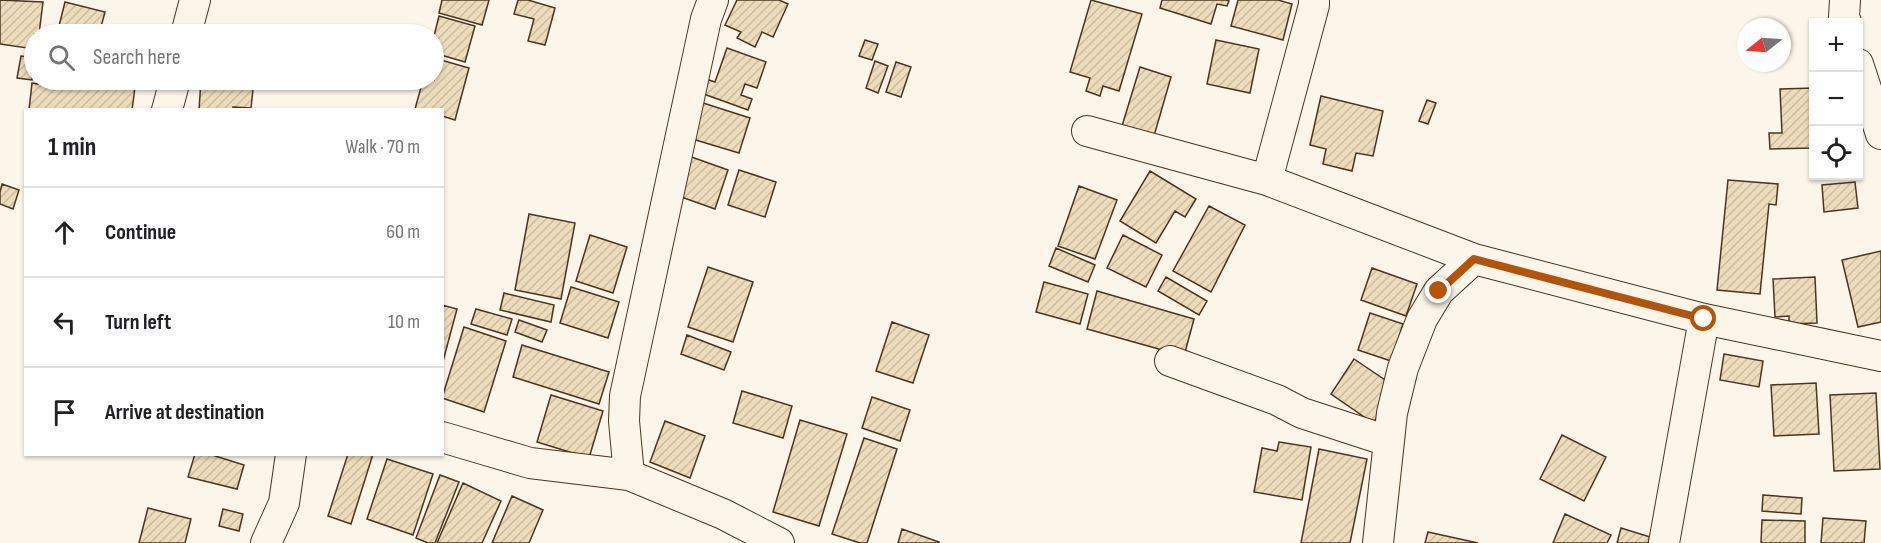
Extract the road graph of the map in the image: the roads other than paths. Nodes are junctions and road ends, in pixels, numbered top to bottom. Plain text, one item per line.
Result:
1 (195, 0) edge
2 (713, 0) edge
3 (1314, 0) edge
4 (1845, 0) edge
5 (1846, 18) edge
6 (189, 24) edge
7 (1861, 72) edge
8 (172, 90) edge
9 (168, 108) edge
10 (1087, 130) dead end
11 (1881, 134) edge
12 (1267, 180) junction
13 (1474, 259) junction
14 (1704, 319) junction
15 (1881, 356) edge
16 (1170, 361) dead end
17 (444, 437) edge
18 (1388, 441) junction
19 (291, 456) edge
20 (629, 475) junction
21 (266, 543) edge
22 (778, 543) edge
23 (1378, 543) edge
24 (1664, 543) edge

1 - 6 street
2 - 20 street
3 - 12 street
4 - 5 street
7 - 11 street
8 - 9 street
10 - 12 street
12 - 13 street
13 - 14 street
13 - 18 street
14 - 15 street
14 - 24 street
16 - 18 street
17 - 20 street
18 - 23 street
19 - 21 street
20 - 22 street

